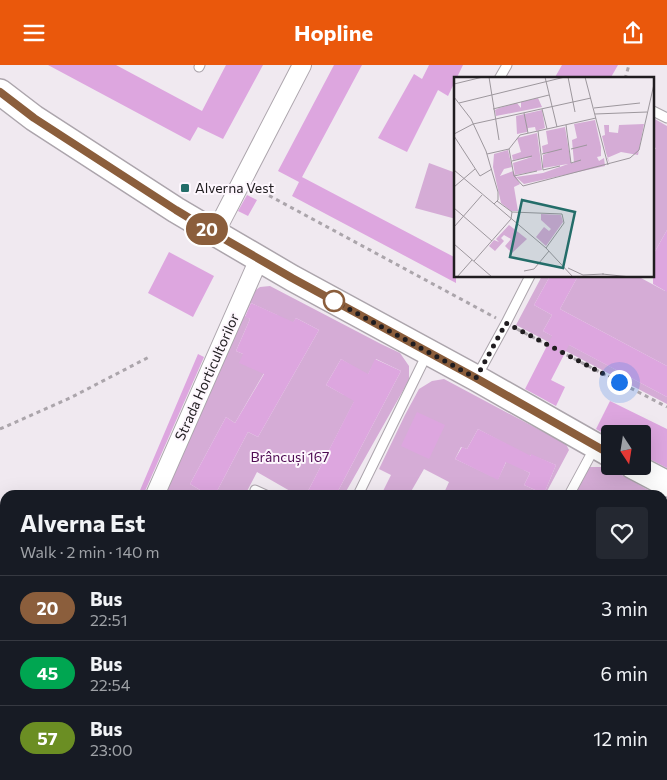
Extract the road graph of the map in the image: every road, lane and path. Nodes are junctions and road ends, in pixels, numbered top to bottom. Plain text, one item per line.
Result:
1 (302, 65) edge
2 (507, 65) edge
3 (500, 77) edge
4 (0, 92) edge
5 (0, 103) edge
6 (654, 112) edge
7 (34, 118) junction
8 (667, 118) edge
9 (241, 181) junction
10 (214, 233) junction
11 (259, 259) junction
12 (529, 277) edge
13 (506, 323) junction
14 (428, 352) junction
15 (151, 356) dead end
16 (476, 378) junction
17 (667, 407) edge
18 (0, 429) edge
19 (601, 450) edge
20 (601, 454) edge
21 (650, 475) edge
22 (667, 484) edge
23 (157, 490) edge
24 (360, 490) edge
25 (573, 490) edge

1 - 9 street
2 - 3 lane
4 - 7 main road
5 - 7 main road
6 - 8 lane
7 - 10 main road
9 - 10 street
9 - 13 path
10 - 11 main road
11 - 14 main road
11 - 23 street, Strada Horticultorilor
12 - 13 lane
13 - 16 lane
13 - 17 path
14 - 16 main road
14 - 24 lane
15 - 18 path
16 - 19 main road
20 - 25 lane
21 - 22 main road

